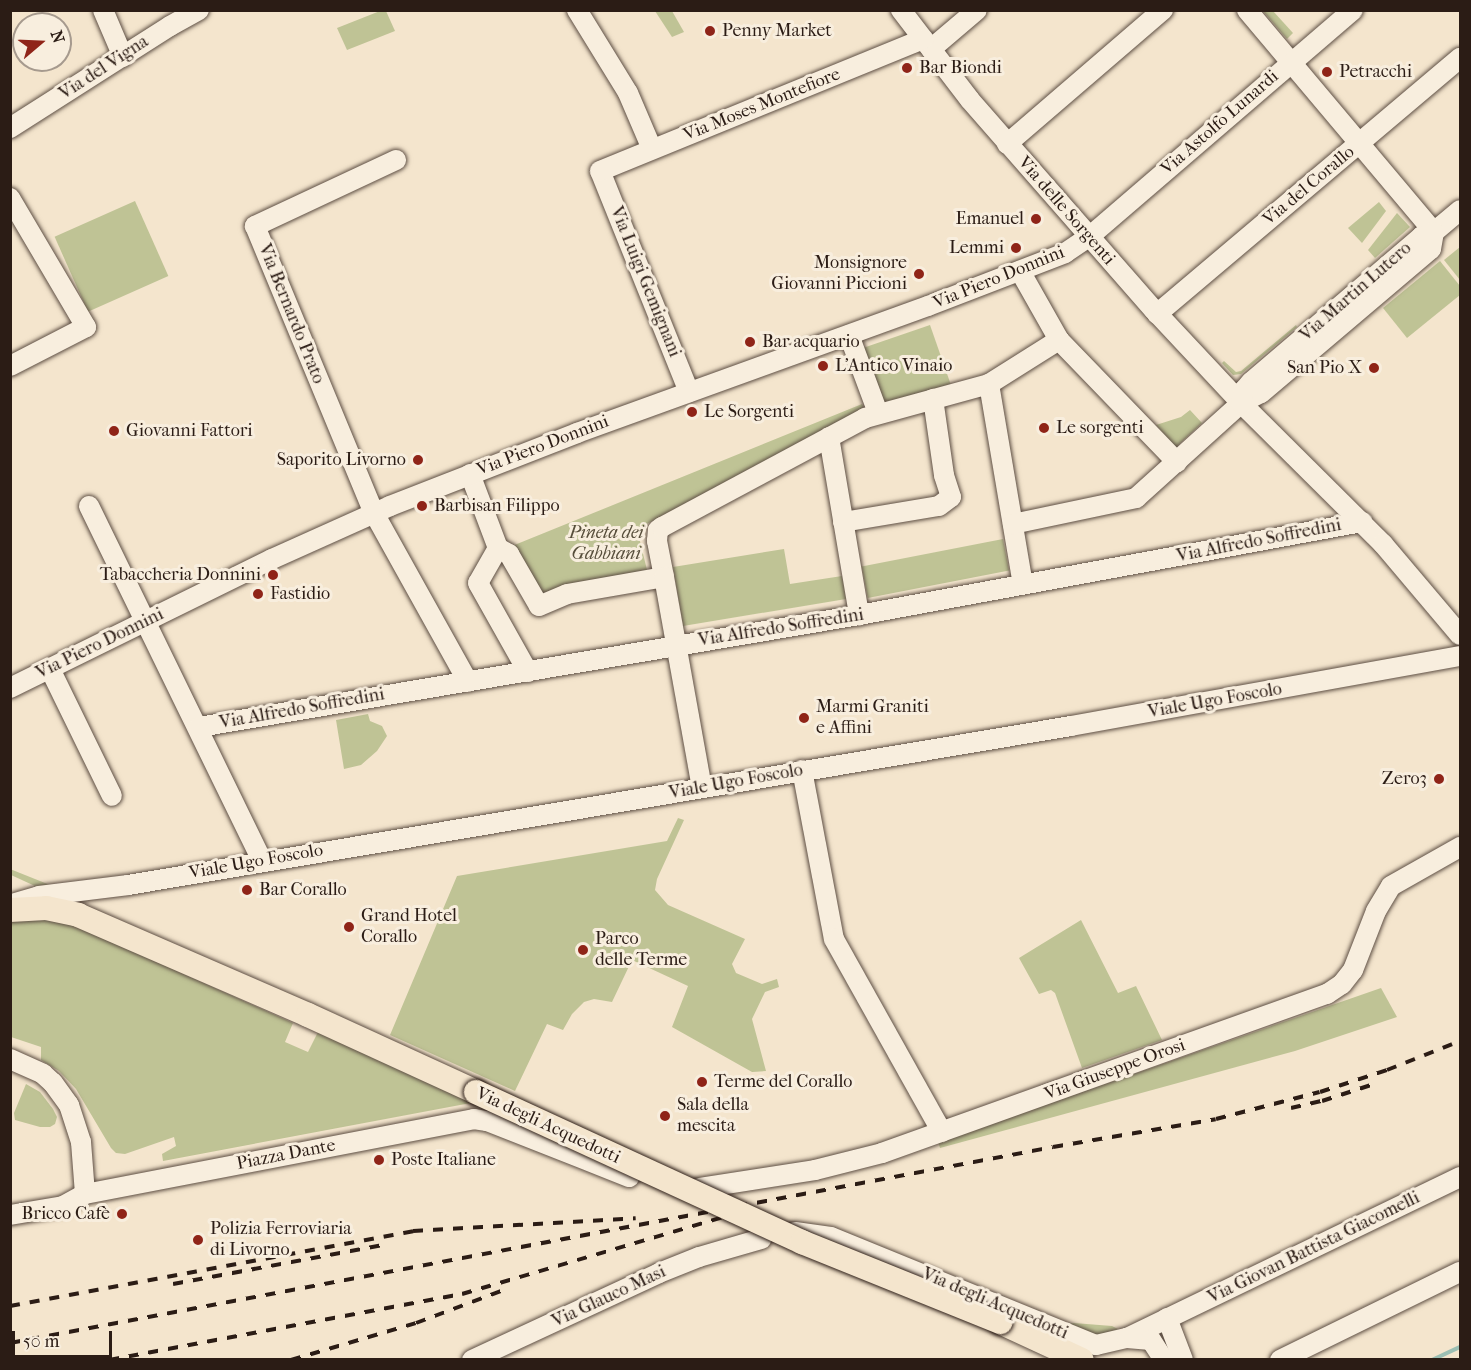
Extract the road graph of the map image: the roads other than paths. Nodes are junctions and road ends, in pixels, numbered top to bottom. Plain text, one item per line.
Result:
1 (102, 10) edge
2 (199, 10) edge
3 (577, 10) edge
4 (901, 10) edge
5 (976, 10) edge
6 (1163, 10) edge
7 (1247, 10) edge
8 (1353, 10) edge
9 (927, 44) junction
10 (123, 57) junction
11 (1461, 58) edge
12 (1291, 62) junction
13 (10, 128) edge
14 (1007, 144) junction
15 (1359, 144) junction
16 (652, 149) junction
17 (396, 160) dead end
18 (600, 171) joint
19 (10, 198) edge
20 (1460, 213) edge
21 (1434, 232) junction
22 (1089, 237) junction
23 (1020, 271) junction
24 (1157, 314) junction
25 (849, 335) junction
26 (1059, 340) junction
27 (10, 366) edge
28 (989, 384) junction
29 (689, 392) junction
30 (933, 399) junction
31 (1241, 403) junction
32 (878, 413) junction
33 (828, 437) junction
34 (1177, 462) junction
35 (470, 474) junction
36 (89, 506) dead end
37 (374, 513) junction
38 (843, 522) junction
39 (1362, 522) junction
40 (1013, 524) junction
41 (498, 548) junction
42 (664, 576) junction
43 (1023, 584) junction
44 (859, 615) junction
45 (146, 622) junction
46 (1461, 634) edge
47 (676, 645) junction
48 (1461, 656) edge
49 (50, 669) junction
50 (528, 672) junction
51 (468, 682) junction
52 (10, 688) edge
53 (199, 728) junction
54 (802, 770) junction
55 (702, 788) junction
56 (112, 796) dead end
57 (1461, 847) edge
58 (262, 860) junction
59 (10, 905) edge
60 (10, 910) edge
61 (10, 1059) edge
62 (942, 1132) junction
63 (629, 1177) dead end
64 (1461, 1177) edge
65 (89, 1187) junction
66 (700, 1188) dead end
67 (10, 1215) edge
68 (795, 1232) dead end
69 (755, 1241) dead end
70 (1461, 1272) edge
71 (1167, 1318) junction
72 (1127, 1338) junction
73 (472, 1359) edge
74 (1082, 1359) edge
75 (1162, 1359) edge
76 (1183, 1359) edge
77 (1280, 1359) edge

1 - 10 street
2 - 10 street, Via del Vigna
3 - 16 street
4 - 9 street, Via delle Sorgenti
5 - 9 street, Via Moses Montefiore
6 - 14 street
7 - 12 street
8 - 12 street, Via Astolfo Lunardi
9 - 14 street, Via delle Sorgenti
9 - 16 street, Via Moses Montefiore
10 - 13 street, Via del Vigna
11 - 15 street, Via del Corallo
12 - 15 street
12 - 22 street, Via Astolfo Lunardi
14 - 22 street, Via delle Sorgenti
15 - 21 street
15 - 24 street, Via del Corallo
16 - 18 street, Via Moses Montefiore
17 - 37 street, Via Bernardo Prato
18 - 29 street, Via Luigi Gemignani
19 - 27 street
20 - 21 street, Via Martin Lutero
21 - 31 street, Via Martin Lutero
22 - 23 street, Via Piero Donnini
22 - 24 street, Via delle Sorgenti
23 - 25 street, Via Piero Donnini
23 - 26 street
24 - 31 street, Via delle Sorgenti
25 - 29 street, Via Piero Donnini
25 - 32 street
26 - 28 street
26 - 34 street
28 - 30 street
28 - 40 street
29 - 35 street, Via Piero Donnini
30 - 32 street
30 - 38 street
31 - 34 street
31 - 39 street, Via delle Sorgenti
32 - 33 street
33 - 38 street
33 - 42 street
34 - 40 street
35 - 37 street, Via Piero Donnini
35 - 41 street
36 - 45 street
37 - 45 street, Via Piero Donnini
37 - 51 street
38 - 44 street
39 - 43 street, Via Alfredo Soffredini
39 - 46 street, Via delle Sorgenti
40 - 43 street
41 - 42 street
41 - 50 street
42 - 47 street
43 - 44 street, Via Alfredo Soffredini
44 - 47 street, Via Alfredo Soffredini
45 - 49 street, Via Piero Donnini
45 - 53 street
47 - 50 street, Via Alfredo Soffredini
47 - 55 street
48 - 54 street, Viale Ugo Foscolo
49 - 52 street, Via Piero Donnini
49 - 56 street
50 - 51 street, Via Alfredo Soffredini
51 - 53 street, Via Alfredo Soffredini
53 - 58 street
54 - 55 street, Viale Ugo Foscolo
54 - 62 street
55 - 58 street, Viale Ugo Foscolo
57 - 62 street, Via Giuseppe Orosi
58 - 59 street, Viale Ugo Foscolo
60 - 74 main road, Via degli Acquedotti, bridge
61 - 65 street
62 - 66 street, Via Giuseppe Orosi
63 - 65 street, Piazza Dante
64 - 71 street, Via Giovan Battista Giacomelli
65 - 67 street, Piazza Dante
68 - 72 street, Via degli Acquedotti
69 - 73 street, Via Glauco Masi
70 - 77 street
71 - 72 street, Via degli Acquedotti
71 - 76 street
72 - 75 street, Via degli Acquedotti

